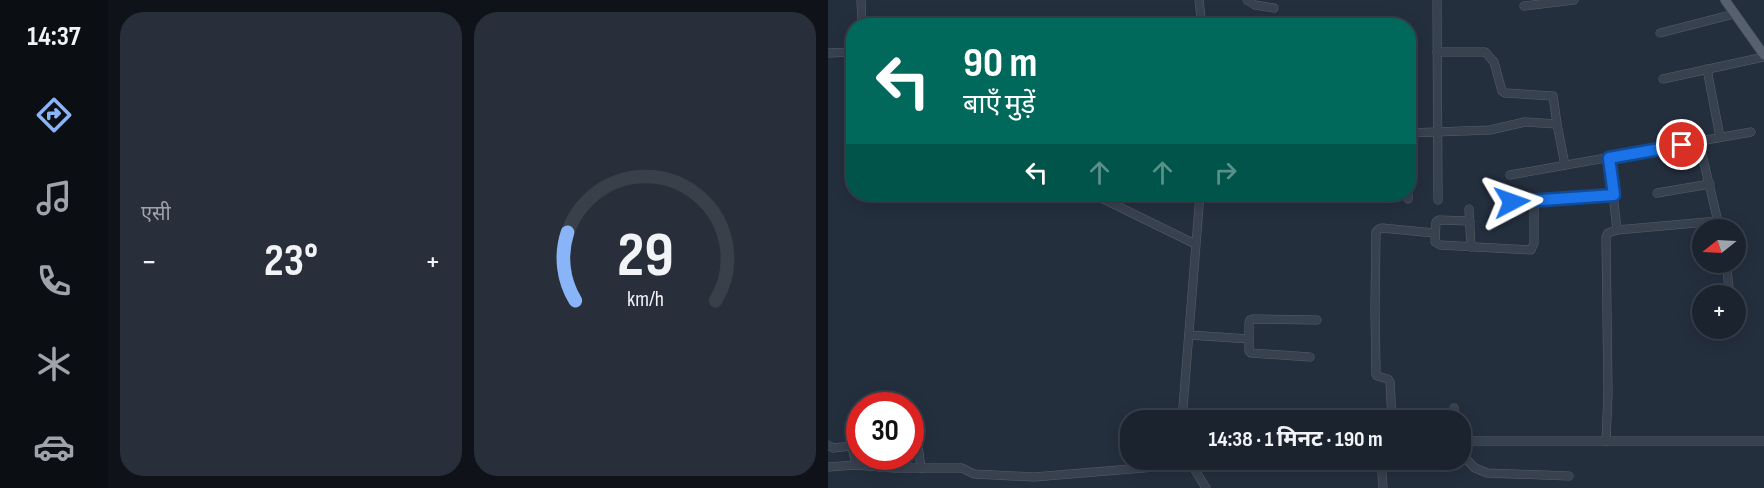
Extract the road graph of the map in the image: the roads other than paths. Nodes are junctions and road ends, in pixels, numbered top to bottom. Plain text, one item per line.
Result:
1 (861, 0) edge
2 (1199, 0) edge
3 (1247, 0) edge
4 (1437, 0) edge
5 (1574, 0) edge
6 (1725, 0) edge
7 (1524, 6) dead end
8 (1274, 8) dead end
9 (1734, 14) junction
10 (862, 18) edge
11 (1201, 18) edge
12 (1660, 33) dead end
13 (846, 52) edge
14 (1437, 52) junction
15 (828, 53) edge
16 (1764, 56) edge
17 (1707, 69) junction
18 (1663, 79) dead end
19 (1557, 124) junction
20 (1437, 132) junction
21 (1751, 132) dead end
22 (1416, 133) edge
23 (1720, 137) junction
24 (1699, 141) junction
25 (1609, 158) junction
26 (1565, 165) junction
27 (1510, 175) dead end
28 (1710, 184) junction
29 (1657, 193) dead end
30 (1614, 195) junction
31 (1438, 200) dead end
32 (1108, 201) edge
33 (1199, 201) edge
34 (1534, 201) junction
35 (1512, 202) dead end
36 (1469, 209) dead end
37 (1718, 219) edge
38 (1470, 221) junction
39 (1692, 226) edge
40 (1617, 230) junction
41 (1434, 233) junction
42 (1195, 244) junction
43 (1471, 247) junction
44 (1317, 320) dead end
45 (1190, 335) junction
46 (1249, 339) junction
47 (1310, 357) dead end
48 (1183, 410) edge
49 (1391, 410) edge
50 (1471, 441) edge
51 (1606, 441) junction
52 (1764, 441) edge
53 (828, 445) edge
54 (846, 447) edge
55 (1471, 464) edge
56 (846, 466) edge
57 (828, 467) edge
58 (924, 468) edge
59 (1120, 468) edge
60 (1195, 470) edge
61 (1382, 470) edge
62 (1569, 476) dead end
63 (1206, 488) edge
64 (1383, 488) edge

1 - 10 street
2 - 11 street
3 - 8 street
4 - 14 street
5 - 7 street
6 - 9 main road
9 - 12 street
9 - 16 main road
13 - 15 street
14 - 19 street
14 - 20 street
16 - 17 street
17 - 18 street
17 - 23 street
19 - 20 street
19 - 26 street
20 - 22 street
20 - 31 street
21 - 23 street
23 - 24 street
24 - 25 street
24 - 28 street
25 - 26 street
25 - 30 street
26 - 27 street
28 - 29 street
28 - 37 street
30 - 34 street
30 - 40 street
32 - 42 street
33 - 42 street
34 - 35 street
34 - 43 street
36 - 38 street
38 - 41 street
38 - 43 street
39 - 40 street
40 - 51 street
41 - 43 street
41 - 49 street
42 - 45 street
44 - 46 street
45 - 46 street
45 - 48 street
46 - 47 street
50 - 51 street
51 - 52 street
53 - 54 street
55 - 62 street
56 - 57 street
58 - 59 street
60 - 63 street
61 - 64 street

